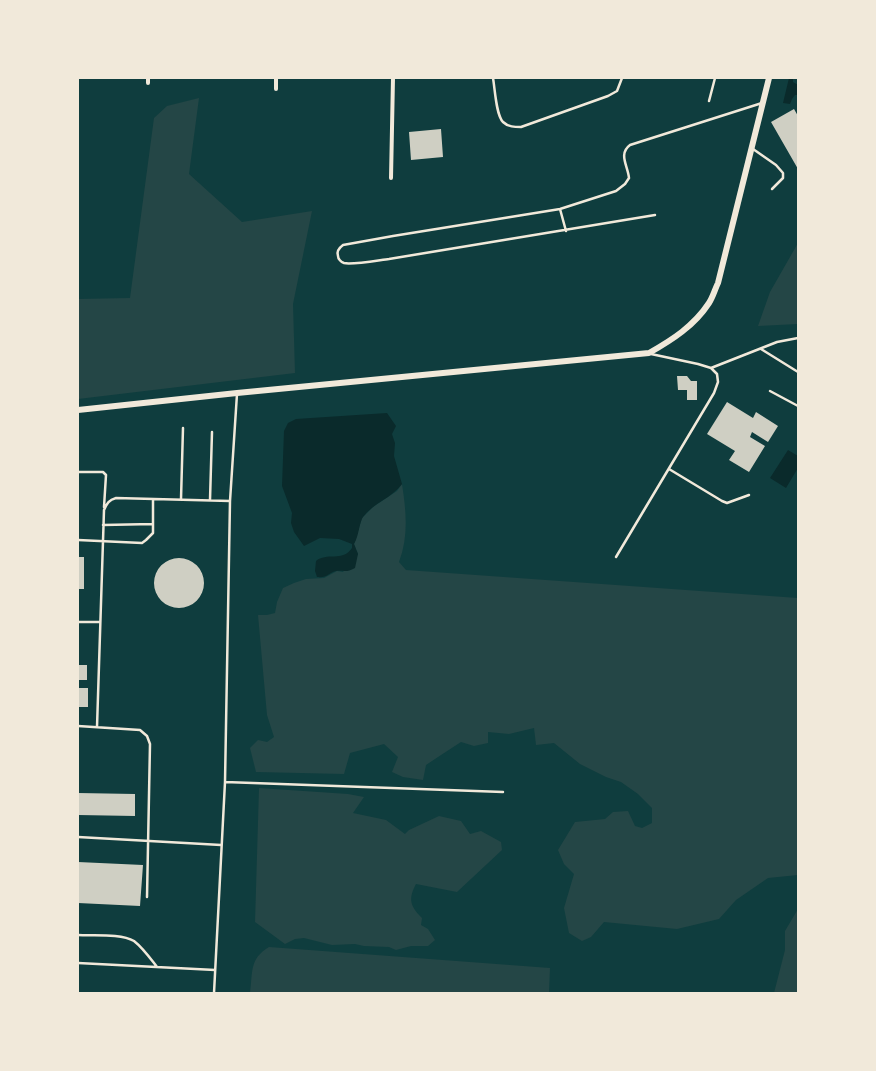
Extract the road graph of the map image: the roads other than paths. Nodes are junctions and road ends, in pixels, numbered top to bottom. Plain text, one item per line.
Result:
1 (276, 78) edge
2 (393, 78) edge
3 (493, 78) edge
4 (622, 78) edge
5 (715, 78) edge
6 (769, 78) edge
7 (276, 88) dead end
8 (709, 101) dead end
9 (763, 103) junction
10 (752, 149) junction
11 (391, 178) dead end
12 (772, 189) dead end
13 (560, 209) junction
14 (655, 215) dead end
15 (566, 231) junction
16 (798, 338) edge
17 (761, 348) junction
18 (649, 353) junction
19 (711, 368) junction
20 (798, 372) edge
21 (770, 391) dead end
22 (237, 393) junction
23 (798, 406) edge
24 (78, 410) edge
25 (183, 428) dead end
26 (212, 432) dead end
27 (669, 469) junction
28 (78, 472) edge
29 (749, 495) dead end
30 (153, 499) junction
31 (181, 499) junction
32 (210, 500) junction
33 (230, 501) junction
34 (104, 510) junction
35 (153, 524) junction
36 (103, 525) junction
37 (78, 540) edge
38 (103, 542) junction
39 (616, 556) dead end
40 (78, 622) edge
41 (100, 622) junction
42 (78, 726) edge
43 (97, 727) junction
44 (225, 782) junction
45 (503, 792) dead end
46 (78, 837) edge
47 (148, 840) junction
48 (221, 845) junction
49 (147, 897) dead end
50 (78, 935) edge
51 (78, 963) edge
52 (157, 967) junction
53 (215, 970) junction
54 (214, 993) edge

1 - 7 street
2 - 11 street
3 - 4 lane
5 - 8 lane
6 - 9 street
9 - 10 street
9 - 13 lane
10 - 12 lane
10 - 18 street
13 - 15 lane
13 - 15 lane
14 - 15 lane
16 - 17 lane
17 - 19 lane
17 - 20 lane
18 - 19 lane
18 - 22 street
19 - 27 lane
21 - 23 lane
22 - 24 street
22 - 33 lane
25 - 31 lane
26 - 32 lane
27 - 29 lane
27 - 39 lane
28 - 34 lane
30 - 31 lane
30 - 34 lane
30 - 35 lane
31 - 32 lane
32 - 33 lane
33 - 44 lane
34 - 36 lane
35 - 36 lane
35 - 38 lane
36 - 38 lane
37 - 38 lane
38 - 41 lane
40 - 41 lane
41 - 43 lane
42 - 43 lane
43 - 47 lane
44 - 45 lane
44 - 48 lane
46 - 47 lane
47 - 48 lane
47 - 49 lane
48 - 53 lane
50 - 52 lane
51 - 52 lane
52 - 53 lane
53 - 54 lane

